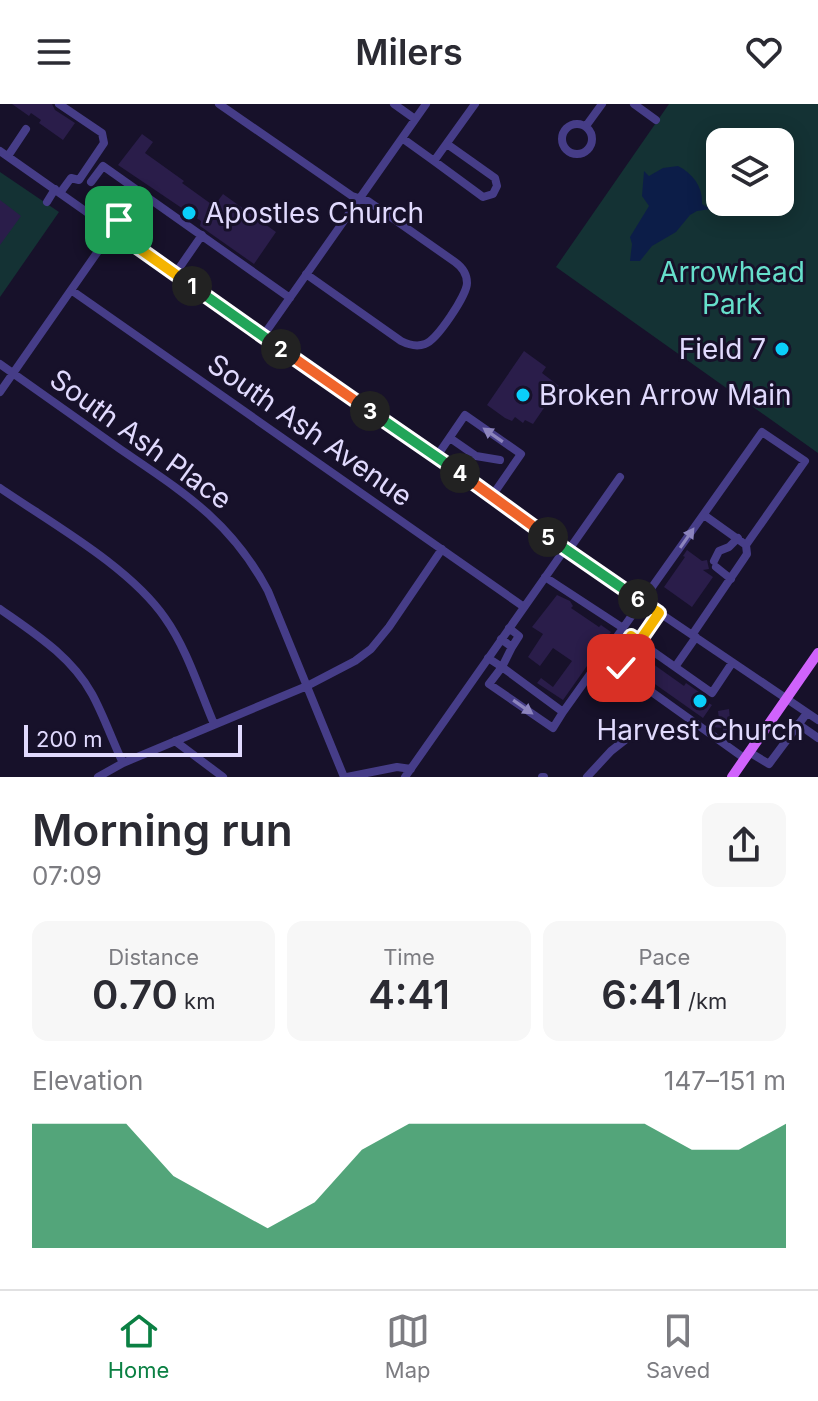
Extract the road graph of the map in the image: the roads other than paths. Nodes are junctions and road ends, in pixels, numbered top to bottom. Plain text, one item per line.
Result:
1 (59, 104) edge
2 (219, 104) edge
3 (394, 104) edge
4 (426, 104) edge
5 (475, 104) edge
6 (602, 104) edge
7 (634, 104) edge
8 (415, 119) junction
9 (656, 120) dead end
10 (586, 126) dead end
11 (26, 129) dead end
12 (402, 138) junction
13 (447, 144) junction
14 (4, 153) edge
15 (434, 161) junction
16 (91, 182) dead end
17 (58, 191) junction
18 (140, 191) junction
19 (360, 198) junction
20 (47, 202) dead end
21 (113, 230) junction
22 (202, 235) junction
23 (175, 274) junction
24 (306, 274) junction
25 (71, 290) junction
26 (290, 298) junction
27 (263, 336) junction
28 (0, 364) edge
29 (13, 374) junction
30 (0, 392) edge
31 (450, 438) junction
32 (437, 456) junction
33 (500, 460) dead end
34 (620, 477) dead end
35 (0, 488) edge
36 (492, 496) junction
37 (704, 515) junction
38 (738, 538) junction
39 (746, 545) junction
40 (442, 549) junction
41 (566, 550) junction
42 (545, 577) junction
43 (731, 579) junction
44 (643, 602) junction
45 (524, 607) junction
46 (0, 609) edge
47 (659, 613) junction
48 (509, 628) junction
49 (623, 628) junction
50 (694, 636) junction
51 (501, 639) junction
52 (639, 642) junction
53 (512, 647) junction
54 (818, 653) edge
55 (488, 658) junction
56 (732, 663) junction
57 (502, 667) junction
58 (675, 667) junction
59 (307, 686) junction
60 (785, 699) junction
61 (563, 712) junction
62 (807, 713) junction
63 (818, 720) edge
64 (214, 724) junction
65 (798, 724) junction
66 (818, 738) edge
67 (625, 740) dead end
68 (175, 741) junction
69 (746, 755) junction
70 (123, 763) junction
71 (408, 773) edge
72 (98, 777) edge
73 (223, 777) edge
74 (345, 777) edge
75 (587, 777) edge
76 (732, 777) edge

1 - 17 street
2 - 19 street
3 - 8 street
4 - 8 street
5 - 13 street
6 - 10 street
7 - 9 street
8 - 12 street
11 - 14 street
12 - 15 street
12 - 19 street
13 - 15 street
13 - 15 street
14 - 17 street
16 - 18 street
17 - 20 street
17 - 21 street
18 - 21 street
18 - 22 street
19 - 24 street
19 - 24 street
21 - 23 street
21 - 25 street
22 - 23 street
22 - 26 street
23 - 27 street
24 - 26 street
25 - 29 street
25 - 40 street, South Ash Avenue
26 - 27 street
27 - 32 street
28 - 29 street, South Ash Place
29 - 30 street
29 - 59 street, South Ash Place
31 - 32 street
31 - 33 street
36 -> 31 street
32 - 36 street
34 - 41 street
35 - 64 street
36 - 41 street
37 - 38 street
37 - 39 street
44 -> 37 street
38 - 39 street
38 - 43 street
39 - 43 street
40 - 45 street, South Ash Avenue
40 - 59 street
41 - 42 street
41 - 44 street
42 - 45 street
42 - 49 street
43 - 50 street
44 - 47 street
44 - 49 street
45 - 48 street
46 - 70 street
47 - 50 street
47 - 52 street
48 - 51 street
48 - 53 street
49 - 61 street
50 - 56 street
50 - 58 street
51 - 53 street
51 - 55 street
52 - 58 street
52 - 69 street
53 - 57 street
54 - 60 main road
55 - 57 street
55 - 71 street
56 - 58 street
56 - 60 street
57 - 61 street
57 -> 61 street
59 - 64 street
59 - 74 street, South Ash Place
60 - 62 street
60 - 69 main road
62 - 63 street
62 - 65 street
64 - 68 street
65 - 66 street
65 - 69 street
67 - 75 street
68 - 70 street
68 - 73 street
69 - 76 main road
70 - 72 street
71 - 74 street

